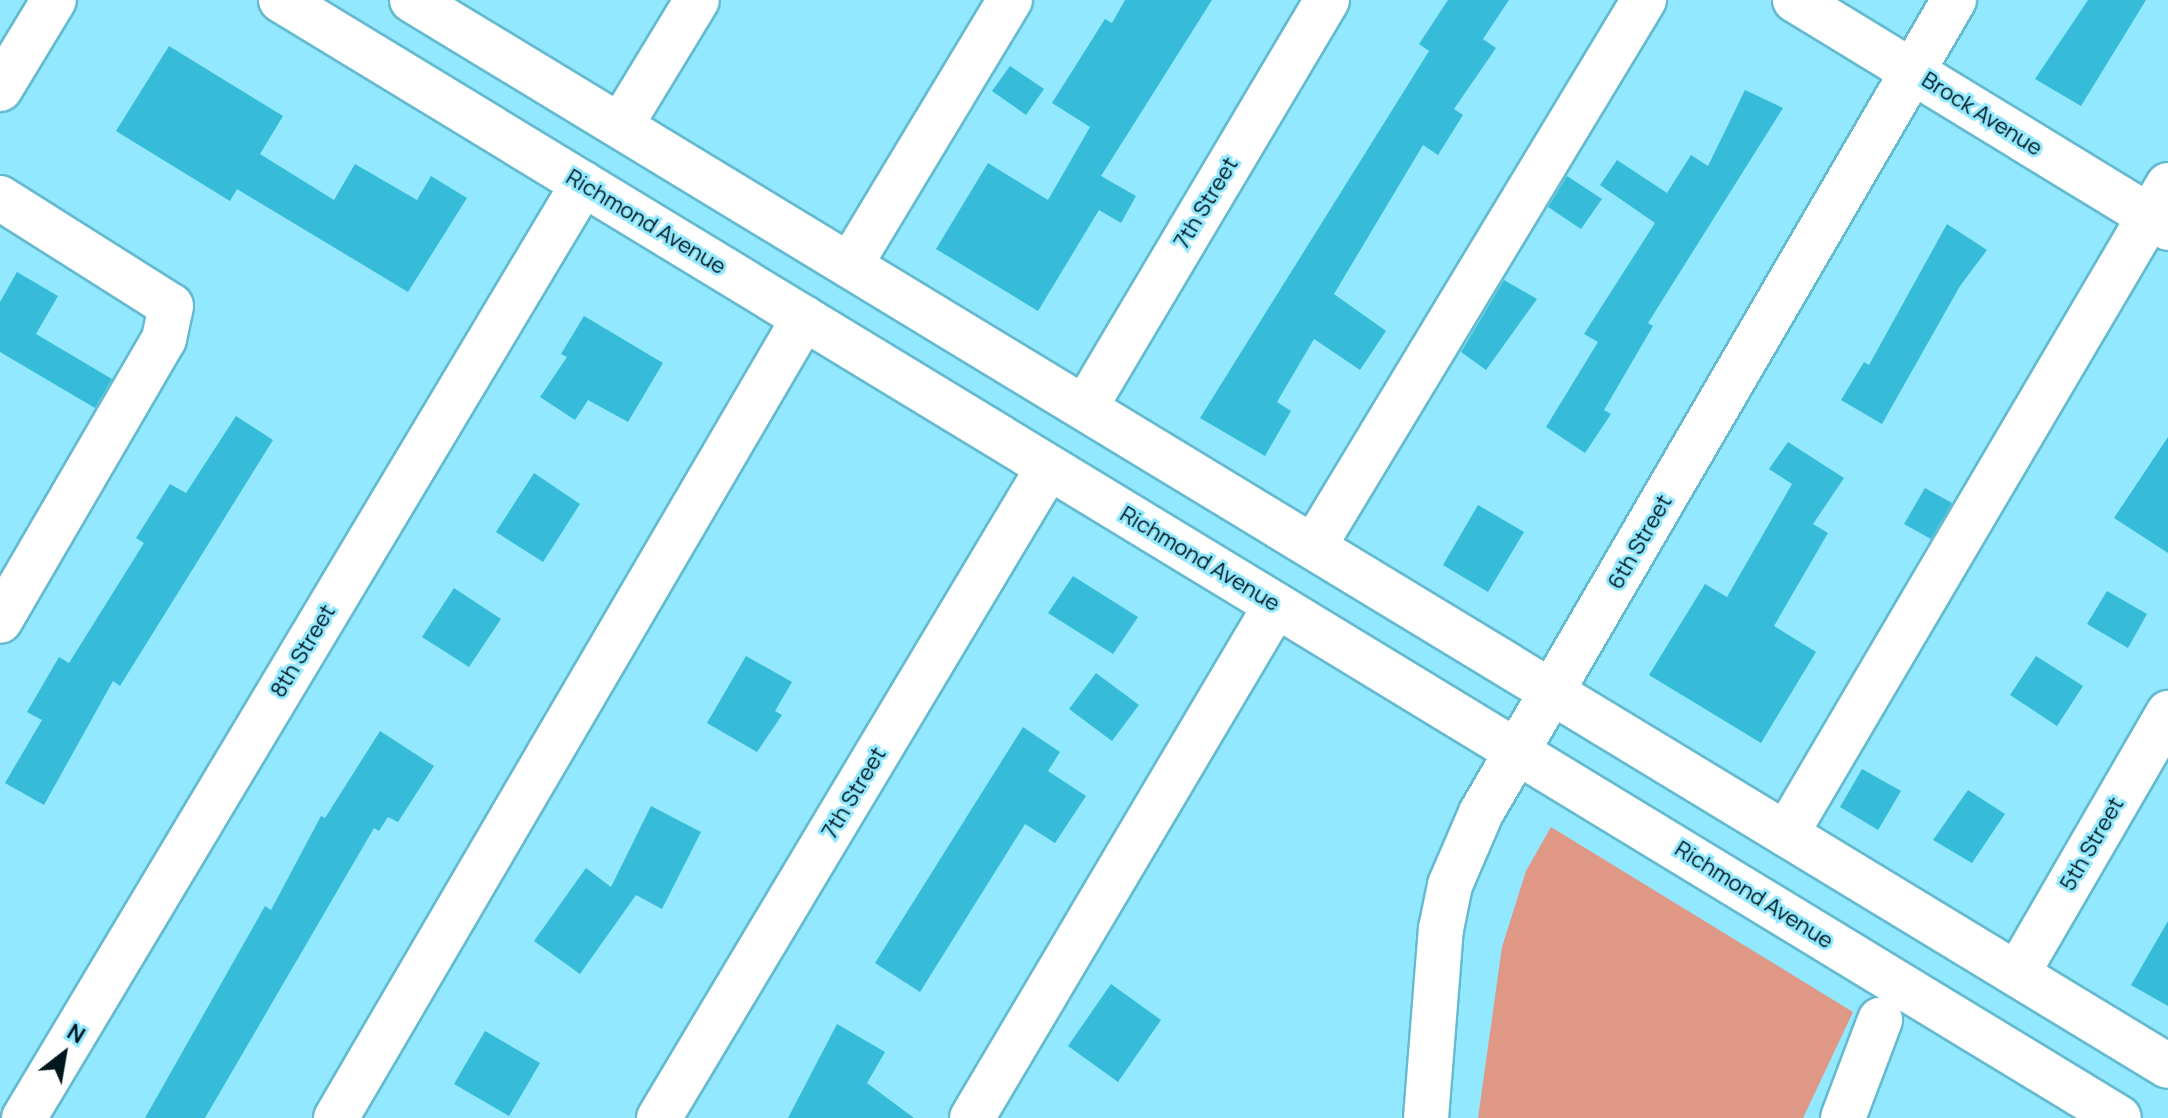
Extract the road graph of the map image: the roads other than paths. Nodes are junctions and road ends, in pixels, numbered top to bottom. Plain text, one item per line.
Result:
1 (54, 0) edge
2 (281, 0) edge
3 (412, 0) edge
4 (697, 0) edge
5 (1010, 0) edge
6 (1327, 0) edge
7 (1644, 0) edge
8 (1795, 0) edge
9 (1954, 0) edge
10 (1911, 71) junction
11 (0, 89) edge
12 (621, 125) junction
13 (583, 184) junction
14 (0, 198) edge
15 (2162, 210) edge
16 (850, 265) junction
17 (804, 318) junction
18 (1086, 406) junction
19 (1048, 468) junction
20 (1314, 546) junction
21 (1276, 605) junction
22 (0, 621) edge
23 (1554, 691) junction
24 (2168, 713) edge
25 (1518, 750) junction
26 (1786, 834) junction
27 (2017, 974) junction
28 (1880, 1020) dead end
29 (2168, 1066) edge
30 (24, 1118) edge
31 (336, 1118) edge
32 (659, 1118) edge
33 (972, 1118) edge
34 (1426, 1118) edge
35 (1843, 1118) edge
36 (2119, 1118) edge

1 - 11 street
2 - 13 street, Richmond Avenue
3 - 12 street
4 - 12 street
5 - 16 street
6 - 18 street, 7th Street
7 - 20 street
8 - 10 street, Brock Avenue
9 - 10 street, 6th Street
10 - 15 street, Brock Avenue
10 - 23 street, 6th Street
12 - 16 street
13 - 17 street, Richmond Avenue
13 - 30 street, 8th Street
14 - 22 street
15 - 26 street
16 - 18 street
17 - 19 street, Richmond Avenue
17 - 31 street
18 - 20 street
19 - 21 street, Richmond Avenue
19 - 32 street, 7th Street
20 - 23 street
21 - 25 street, Richmond Avenue
21 - 33 street
23 - 25 street, 6th Street
23 - 26 street
24 - 27 street, 5th Street
25 - 34 street, 6th Street
25 - 36 street, Richmond Avenue
26 - 27 street
27 - 29 street
28 - 35 street

